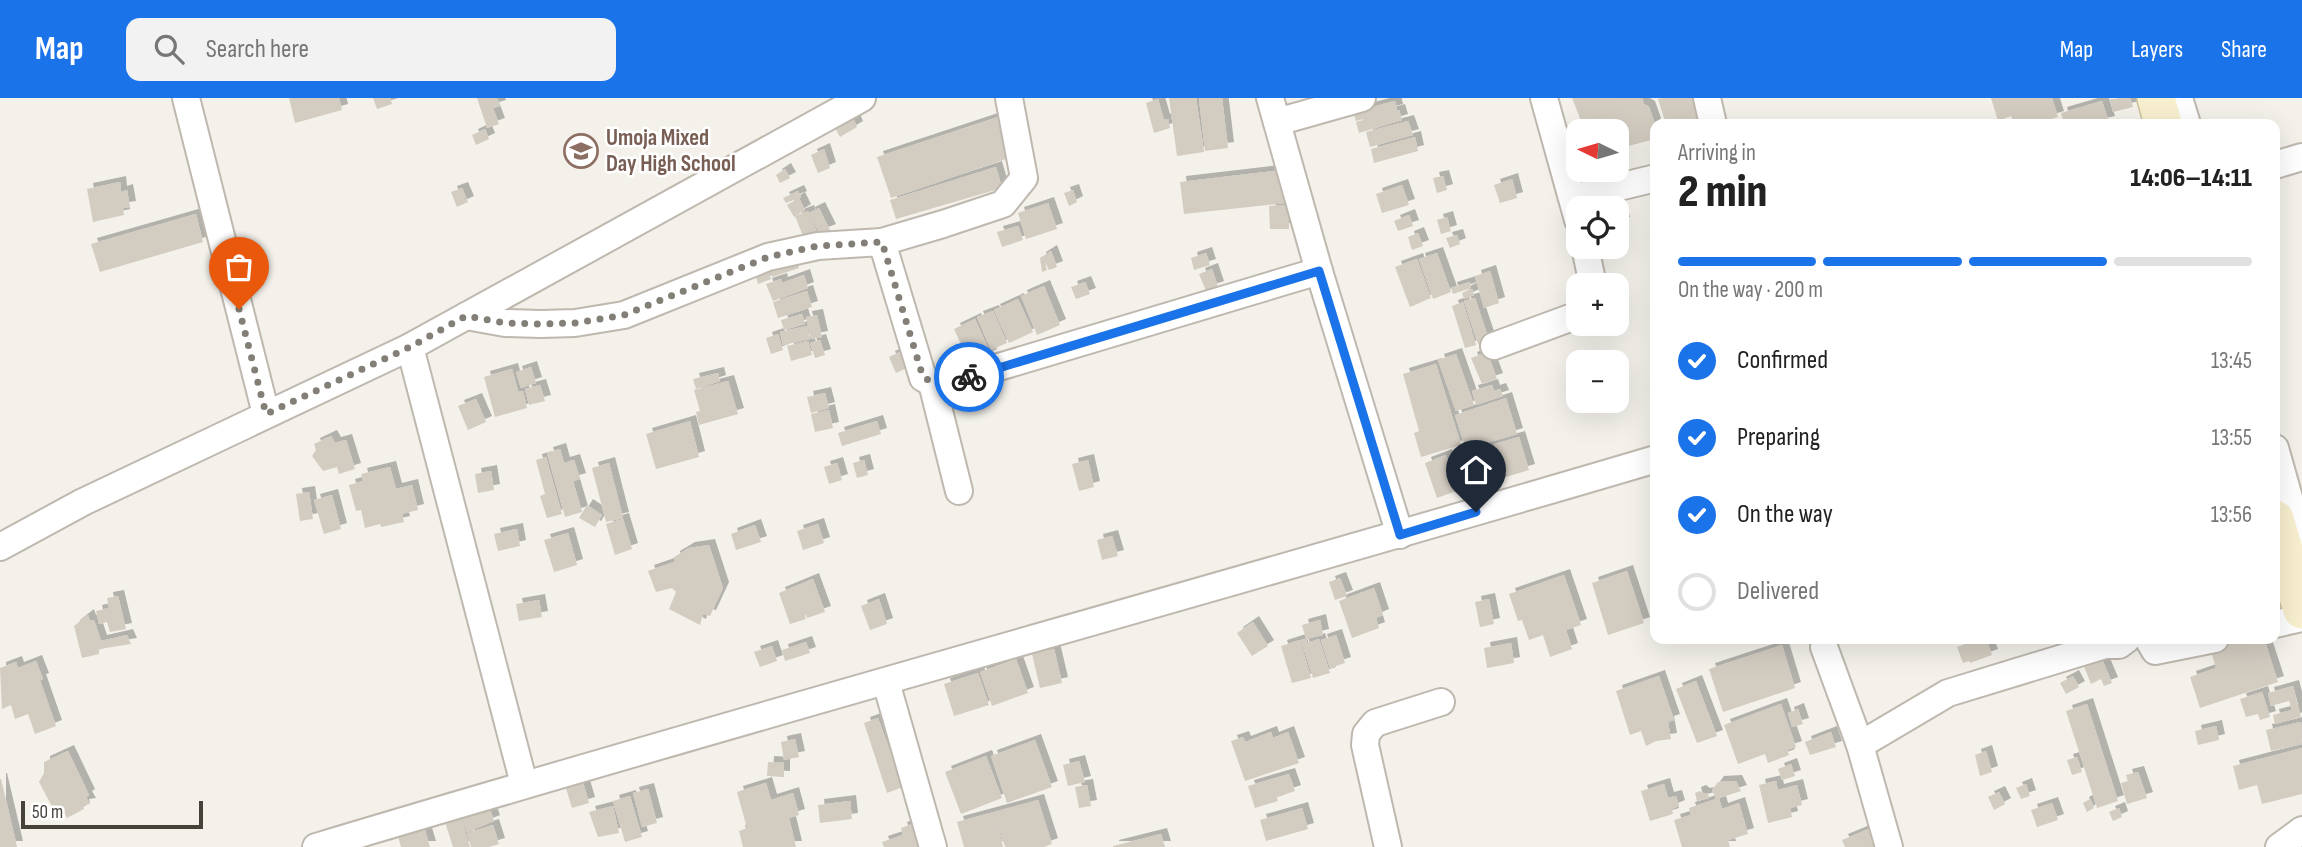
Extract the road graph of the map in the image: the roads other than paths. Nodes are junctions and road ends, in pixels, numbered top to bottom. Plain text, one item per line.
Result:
1 (186, 98) edge
2 (862, 98) edge
3 (1009, 98) edge
4 (1362, 98) edge
5 (1544, 98) edge
6 (1707, 98) edge
7 (2156, 98) edge
8 (2179, 98) edge
9 (1274, 110) edge
10 (1712, 119) edge
11 (2162, 119) edge
12 (2185, 119) edge
13 (2302, 157) edge
14 (2280, 164) edge
15 (1650, 180) edge
16 (1572, 196) edge
17 (1610, 196) edge
18 (882, 242) junction
19 (1319, 271) junction
20 (466, 316) junction
21 (1566, 319) edge
22 (1494, 346) dead end
23 (410, 347) junction
24 (932, 383) junction
25 (266, 414) junction
26 (1650, 461) edge
27 (2280, 466) edge
28 (959, 491) dead end
29 (1400, 535) junction
30 (2280, 536) edge
31 (2302, 544) edge
32 (0, 547) edge
33 (2302, 610) edge
34 (2302, 618) edge
35 (2280, 623) edge
36 (2120, 644) edge
37 (2151, 644) edge
38 (2190, 644) edge
39 (1824, 647) dead end
40 (886, 682) junction
41 (1441, 702) dead end
42 (1860, 745) junction
43 (524, 784) junction
44 (2302, 830) edge
45 (316, 847) edge
46 (933, 847) edge
47 (1388, 847) edge
48 (1889, 847) edge
49 (2279, 847) edge

1 - 25 street
2 - 20 street
3 - 18 street
4 - 9 street
5 - 16 street
6 - 10 street
7 - 11 street
8 - 12 street
9 - 19 street
13 - 14 street
15 - 17 street
18 - 20 street
18 - 24 street
19 - 24 street
19 - 29 street
20 - 23 street
21 - 22 street
23 - 25 street
23 - 43 street
24 - 28 street
25 - 32 street
26 - 29 street
27 - 31 street
29 - 40 street
30 - 33 street
34 - 35 street
36 - 42 street
37 - 38 street
39 - 42 street
40 - 43 street
40 - 46 street
41 - 47 street
42 - 48 street
43 - 45 street
44 - 49 street

